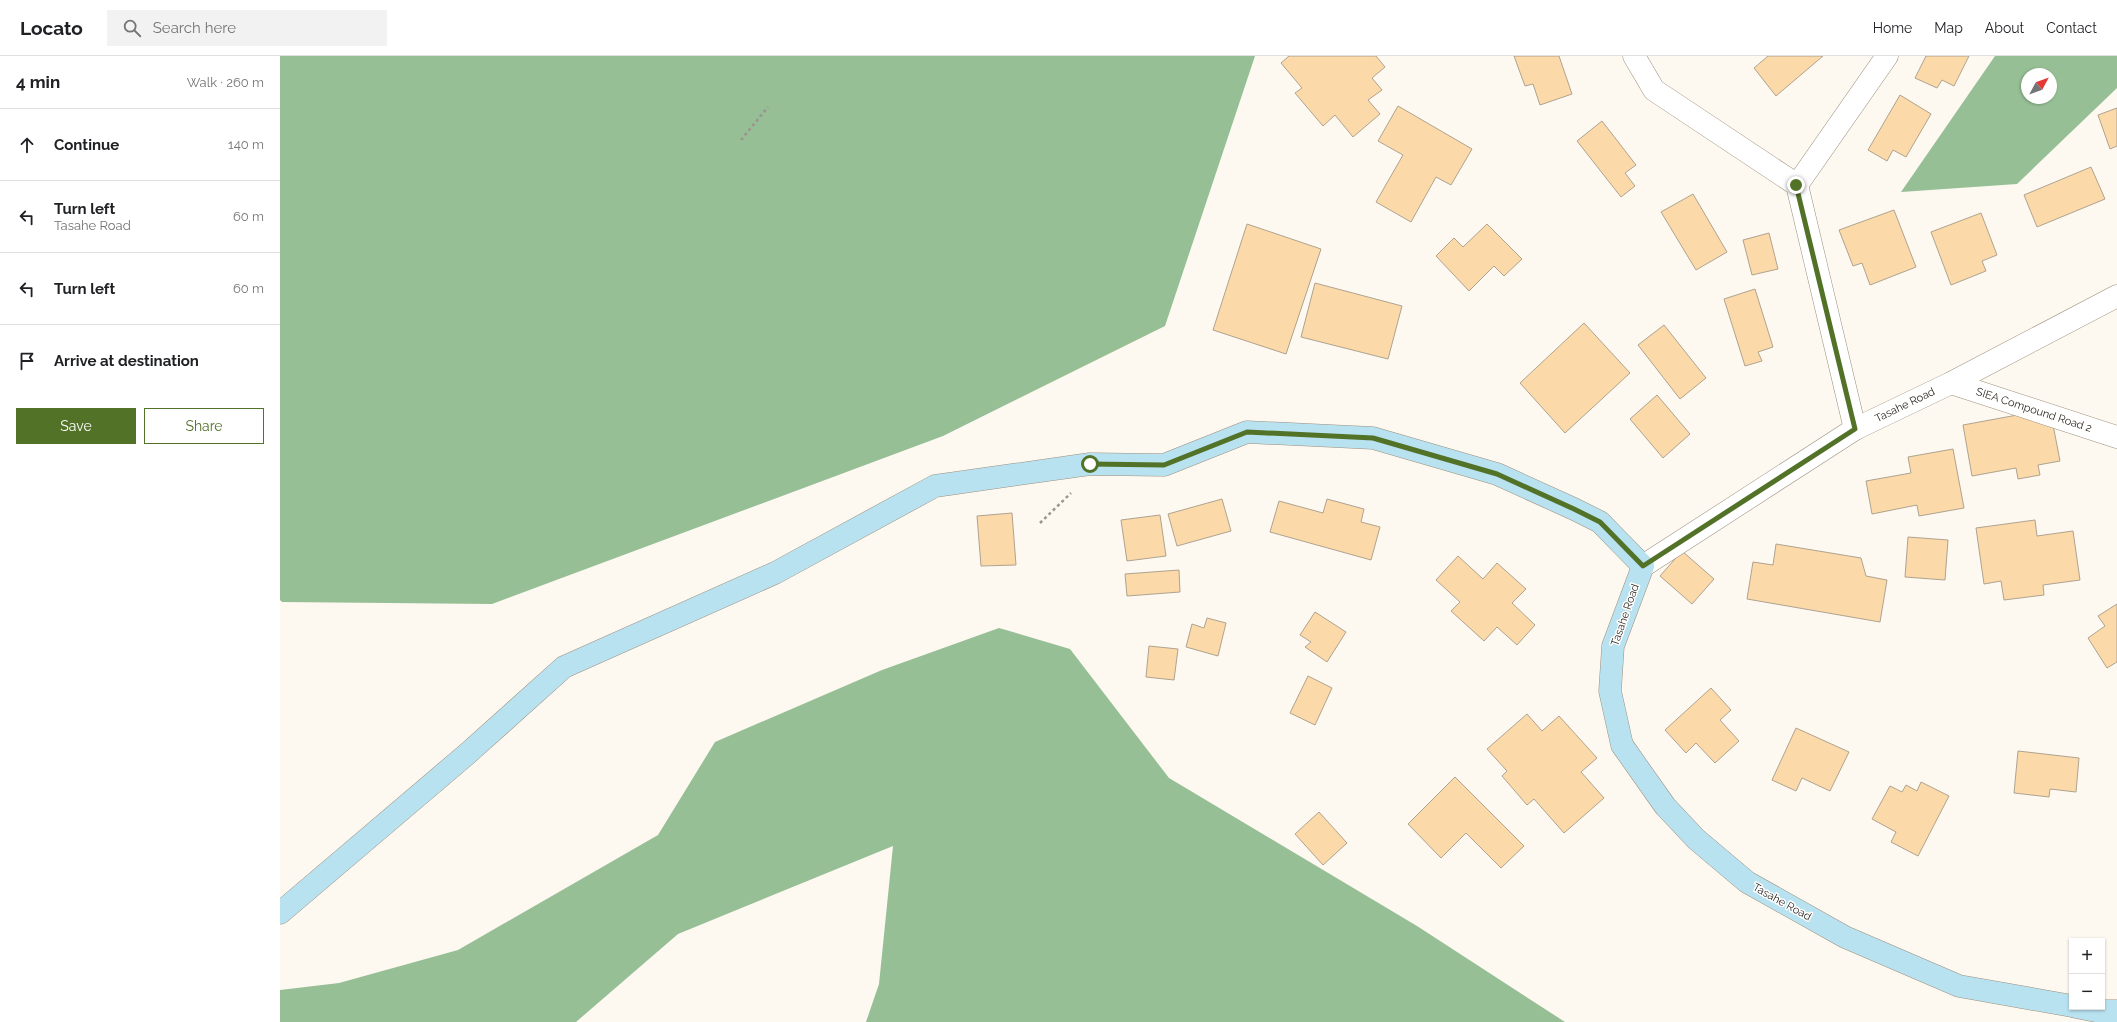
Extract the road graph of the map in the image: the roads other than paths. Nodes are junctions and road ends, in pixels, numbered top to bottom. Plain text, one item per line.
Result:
1 (1634, 56) edge
2 (1888, 56) edge
3 (1796, 185) junction
4 (2117, 296) edge
5 (1951, 383) junction
6 (1855, 429) junction
7 (2117, 437) edge
8 (1643, 566) junction
9 (280, 913) edge
10 (2069, 1005) edge
11 (2091, 1010) edge
12 (2117, 1011) edge

1 - 3 street
2 - 3 street
3 - 6 street
4 - 5 street, Tasahe Road
5 - 6 street, Tasahe Road
5 - 7 street, SIEA Compound Road 2
6 - 8 street, Tasahe Road
8 - 9 street
8 - 10 street, Tasahe Road
11 - 12 street

